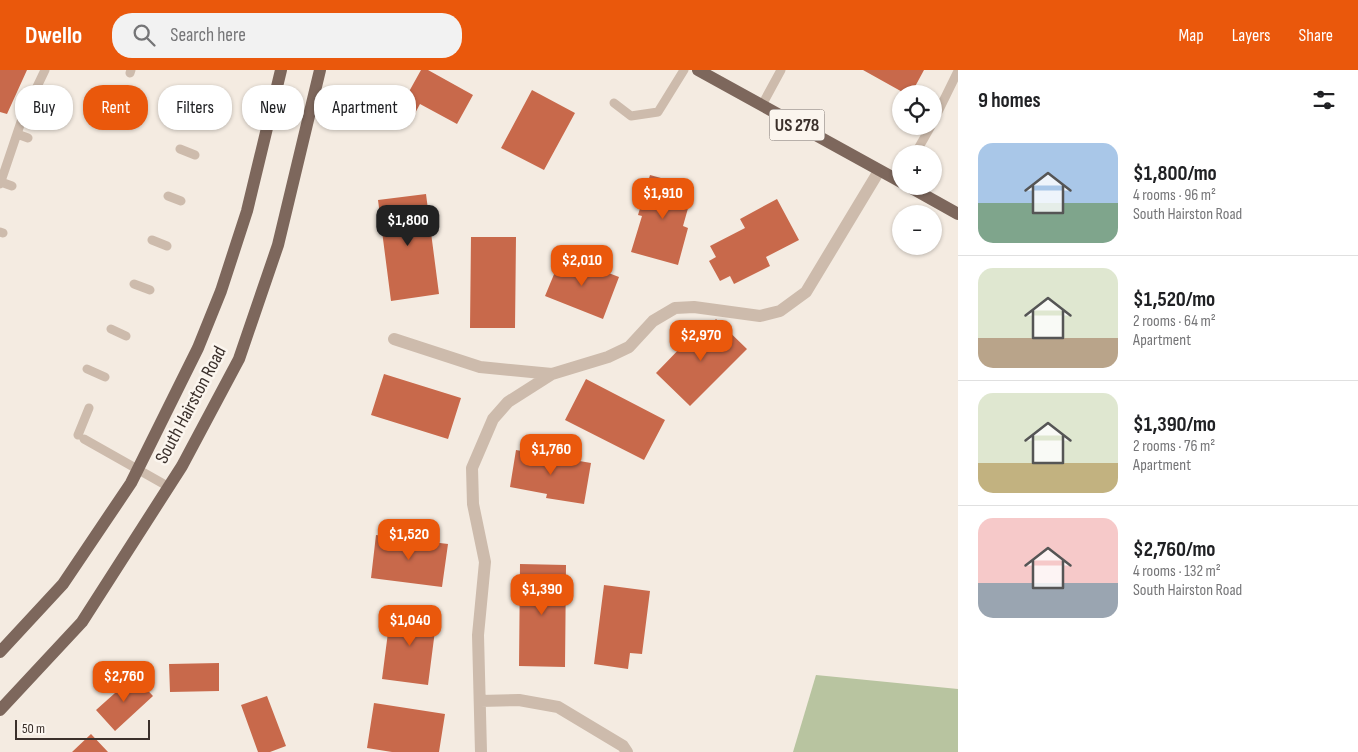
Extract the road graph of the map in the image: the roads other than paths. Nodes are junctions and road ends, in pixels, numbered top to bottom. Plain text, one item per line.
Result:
1 (45, 70) edge
2 (281, 70) edge
3 (320, 70) edge
4 (684, 70) edge
5 (698, 70) edge
6 (781, 70) edge
7 (958, 71) edge
8 (38, 85) edge
9 (614, 103) dead end
10 (942, 104) edge
11 (762, 105) junction
12 (18, 130) edge
13 (17, 134) junction
14 (28, 138) dead end
15 (180, 149) dead end
16 (195, 155) dead end
17 (879, 171) junction
18 (892, 177) edge
19 (0, 183) edge
20 (12, 186) dead end
21 (925, 195) edge
22 (168, 196) dead end
23 (181, 201) dead end
24 (958, 214) edge
25 (152, 240) dead end
26 (167, 246) dead end
27 (134, 284) dead end
28 (150, 290) dead end
29 (111, 329) dead end
30 (126, 336) dead end
31 (394, 339) dead end
32 (87, 369) dead end
33 (552, 374) junction
34 (105, 377) dead end
35 (89, 408) dead end
36 (139, 469) junction
37 (169, 487) junction
38 (0, 652) edge
39 (480, 701) junction
40 (0, 710) edge
41 (481, 752) edge
42 (626, 752) edge

1 - 8 lane
2 - 36 main road, South Hairston Road
3 - 37 main road, South Hairston Road
4 - 9 lane
5 - 11 main road, US 278
6 - 11 lane
7 - 10 lane
11 - 17 main road, US 278
12 - 13 lane
13 - 14 lane
13 - 19 lane
15 - 16 lane
17 - 18 main road, US 278
17 - 33 street
19 - 20 lane
21 - 24 main road, US 278
22 - 23 lane
25 - 26 lane
27 - 28 lane
29 - 30 lane
31 - 33 street
32 - 34 lane
33 - 39 street
35 - 36 lane
36 - 37 lane
36 - 38 main road, South Hairston Road
37 - 40 main road, South Hairston Road
39 - 41 street
39 - 42 street

